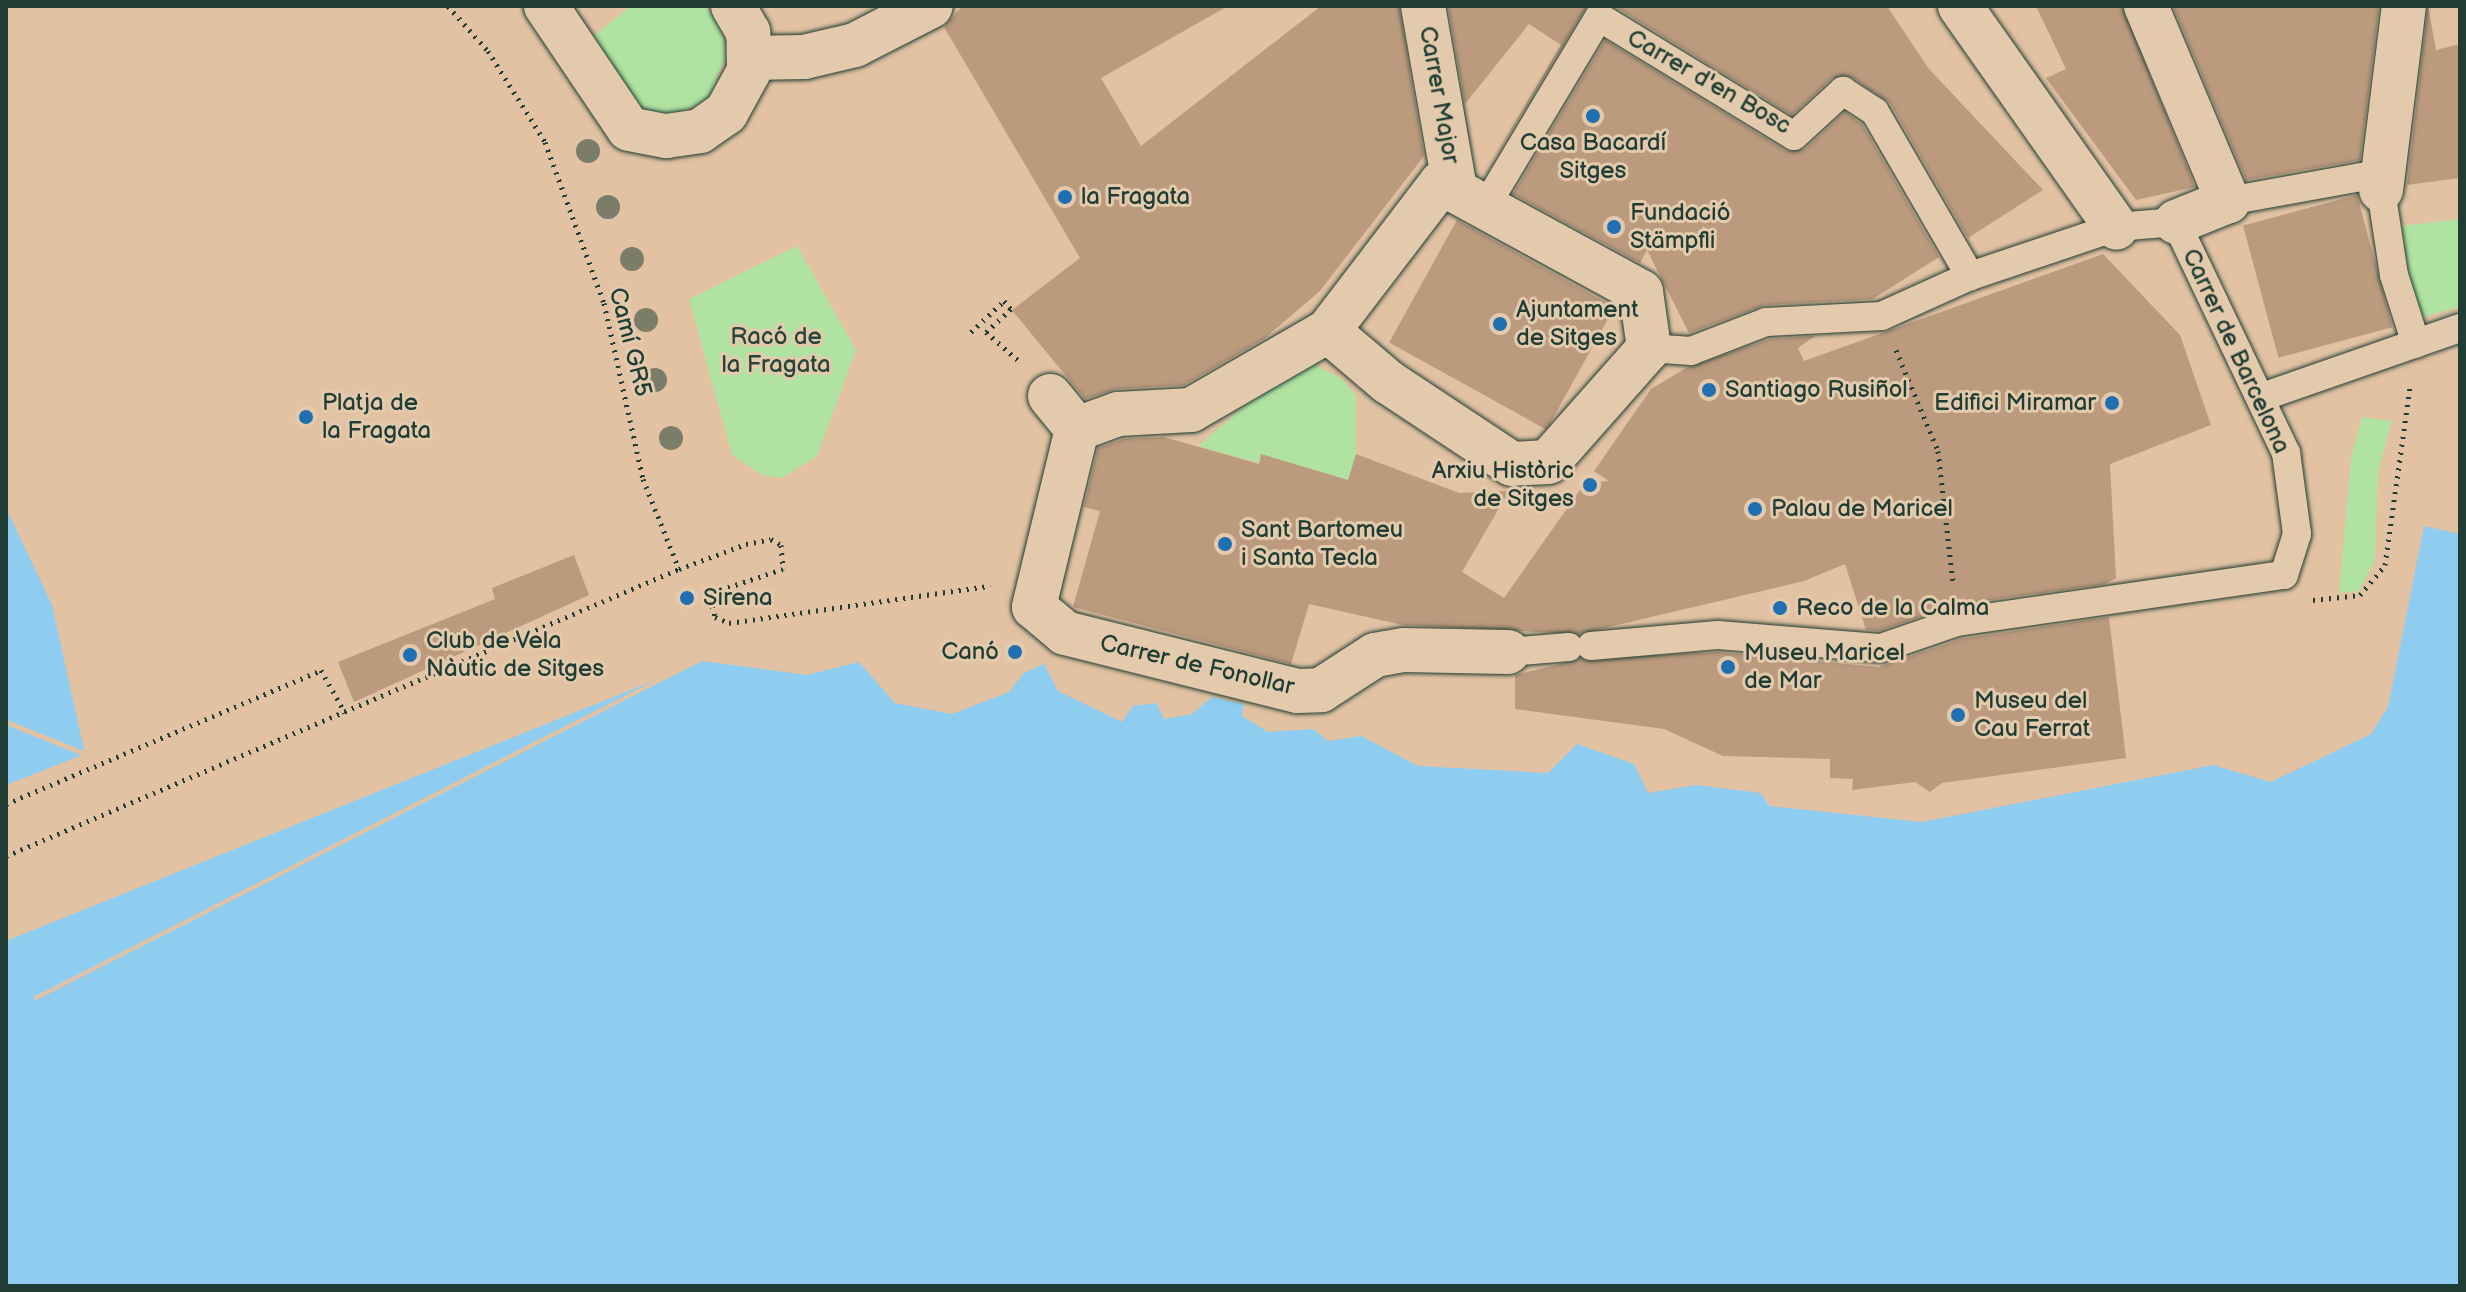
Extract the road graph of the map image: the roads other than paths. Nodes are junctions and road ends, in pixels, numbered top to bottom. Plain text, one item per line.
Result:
1 (546, 6) edge
2 (733, 6) edge
3 (931, 6) edge
4 (1423, 6) edge
5 (1960, 6) edge
6 (2146, 6) edge
7 (2404, 6) edge
8 (749, 58) junction
9 (2382, 181) junction
10 (1470, 194) junction
11 (2228, 201) junction
12 (2176, 222) junction
13 (2116, 227) junction
14 (1970, 276) junction
15 (2460, 328) edge
16 (1328, 331) junction
17 (2416, 344) junction
18 (1649, 348) junction
19 (2262, 397) junction
20 (1869, 650) joint
21 (1508, 652) joint

1 - 8 street
2 - 8 street
3 - 8 street
4 - 10 street, Carrer Major
5 - 13 street
6 - 11 street
7 - 9 street
9 - 11 lane
9 - 17 lane
10 - 14 lane, Carrer d'en Bosc
10 - 16 street
10 - 18 street
11 - 12 street
12 - 13 lane
12 - 19 lane, Carrer de Barcelona
13 - 14 lane
14 - 18 lane
15 - 17 lane
16 - 18 street
16 - 21 street, Carrer de Fonollar
17 - 19 lane
19 - 20 lane, Carrer de Barcelona
20 - 21 lane, Carrer de Fonollar

